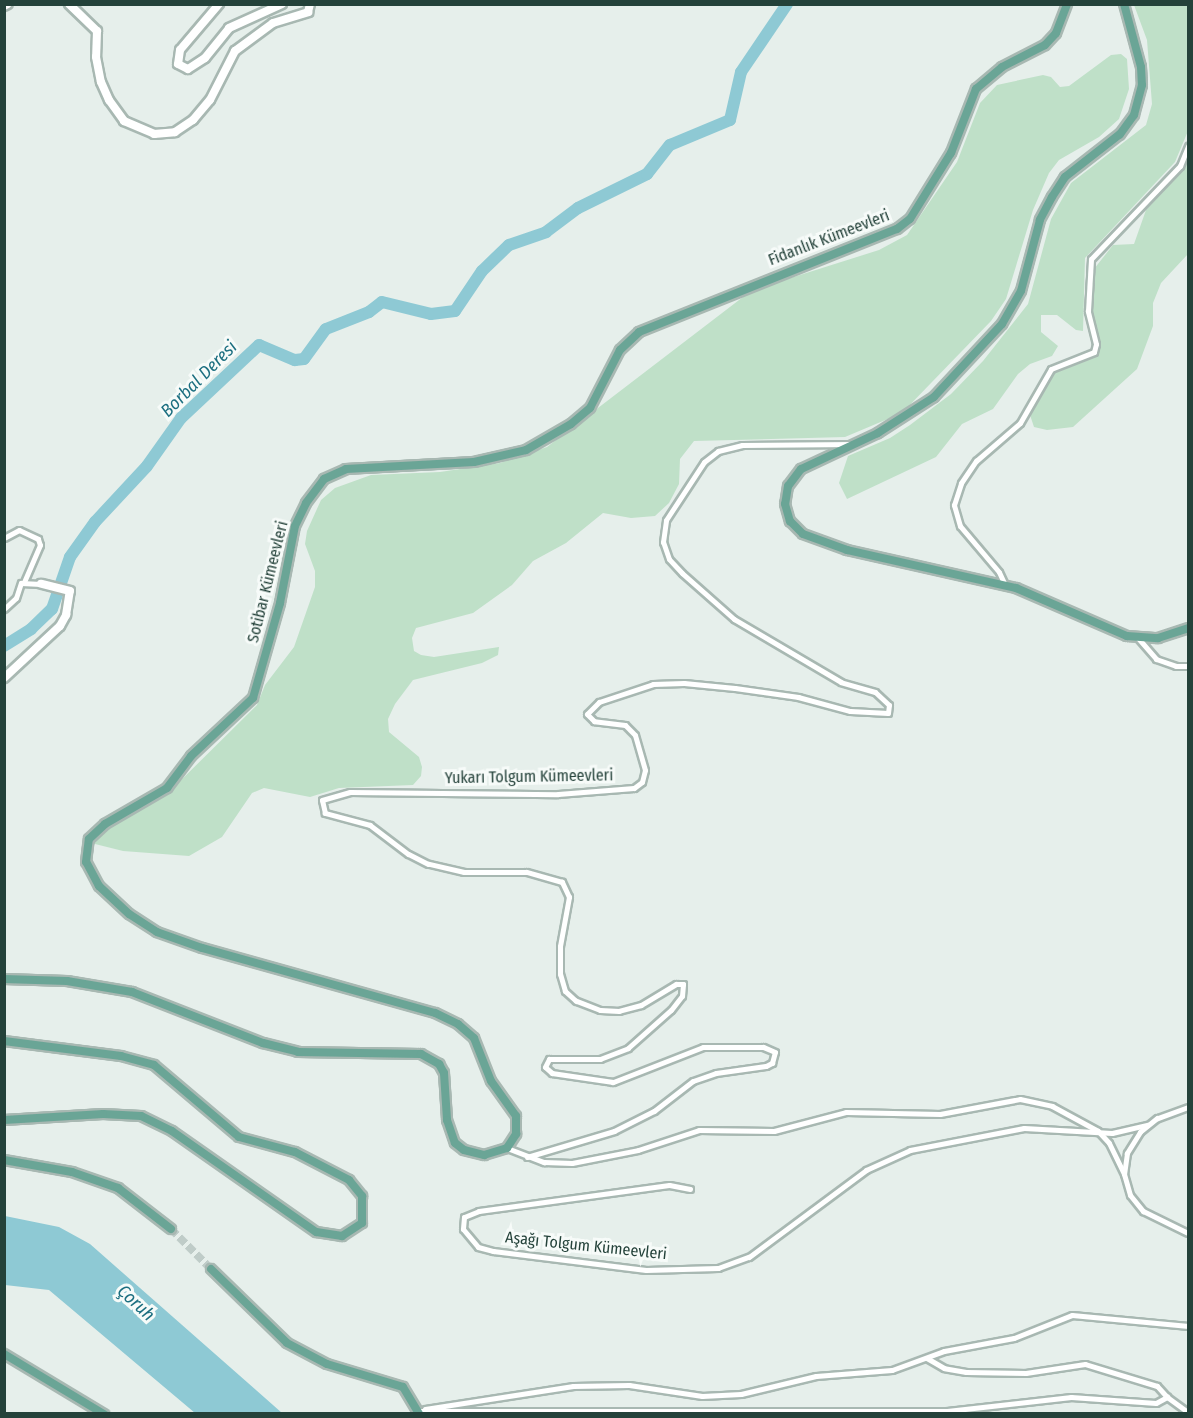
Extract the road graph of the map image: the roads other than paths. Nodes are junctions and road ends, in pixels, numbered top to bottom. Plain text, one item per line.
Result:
1 (69, 4) edge
2 (219, 4) edge
3 (282, 4) edge
4 (310, 4) edge
5 (1067, 4) edge
6 (1124, 4) edge
7 (1188, 146) edge
8 (546, 440) joint
9 (855, 444) junction
10 (4, 538) edge
11 (24, 582) junction
12 (41, 584) joint
13 (1005, 585) junction
14 (4, 609) edge
15 (1188, 628) edge
16 (1138, 638) junction
17 (1188, 666) edge
18 (4, 678) edge
19 (4, 979) edge
20 (4, 1041) edge
21 (1188, 1107) edge
22 (4, 1120) edge
23 (1148, 1125) junction
24 (1098, 1131) junction
25 (507, 1148) junction
26 (527, 1157) junction
27 (4, 1160) edge
28 (1124, 1174) junction
29 (690, 1189) dead end
30 (171, 1229) tunnel mouth
31 (1188, 1233) edge
32 (211, 1269) tunnel mouth
33 (1188, 1326) edge
34 (4, 1354) edge
35 (927, 1358) junction
36 (1167, 1397) junction
37 (418, 1412) edge
38 (1188, 1412) edge
39 (104, 1413) edge

1 - 4 street
2 - 3 street
5 - 8 main road, Fidanlık Kümeevleri
6 - 9 main road
7 - 13 street
8 - 25 main road, Sotibar Kümeevleri
9 - 13 main road
9 - 26 street, Yukarı Tolgum Kümeevleri
10 - 11 street
11 - 12 street
11 - 14 street
12 - 18 street
13 - 16 main road
15 - 16 main road
16 - 17 street
19 - 25 main road
20 - 22 main road
21 - 23 street, Aşağı Tolgum Kümeevleri
23 - 24 street, Aşağı Tolgum Kümeevleri
23 - 28 street, Aşağı Tolgum Kümeevleri
24 - 26 street, Aşağı Tolgum Kümeevleri
24 - 28 street, Aşağı Tolgum Kümeevleri
24 - 29 street, Aşağı Tolgum Kümeevleri
25 - 26 street, Aşağı Tolgum Kümeevleri
27 - 30 main road
28 - 31 street, Aşağı Tolgum Kümeevleri
32 - 37 main road
33 - 35 street
34 - 39 main road
35 - 36 street
35 - 37 street
36 - 37 street
36 - 38 street

